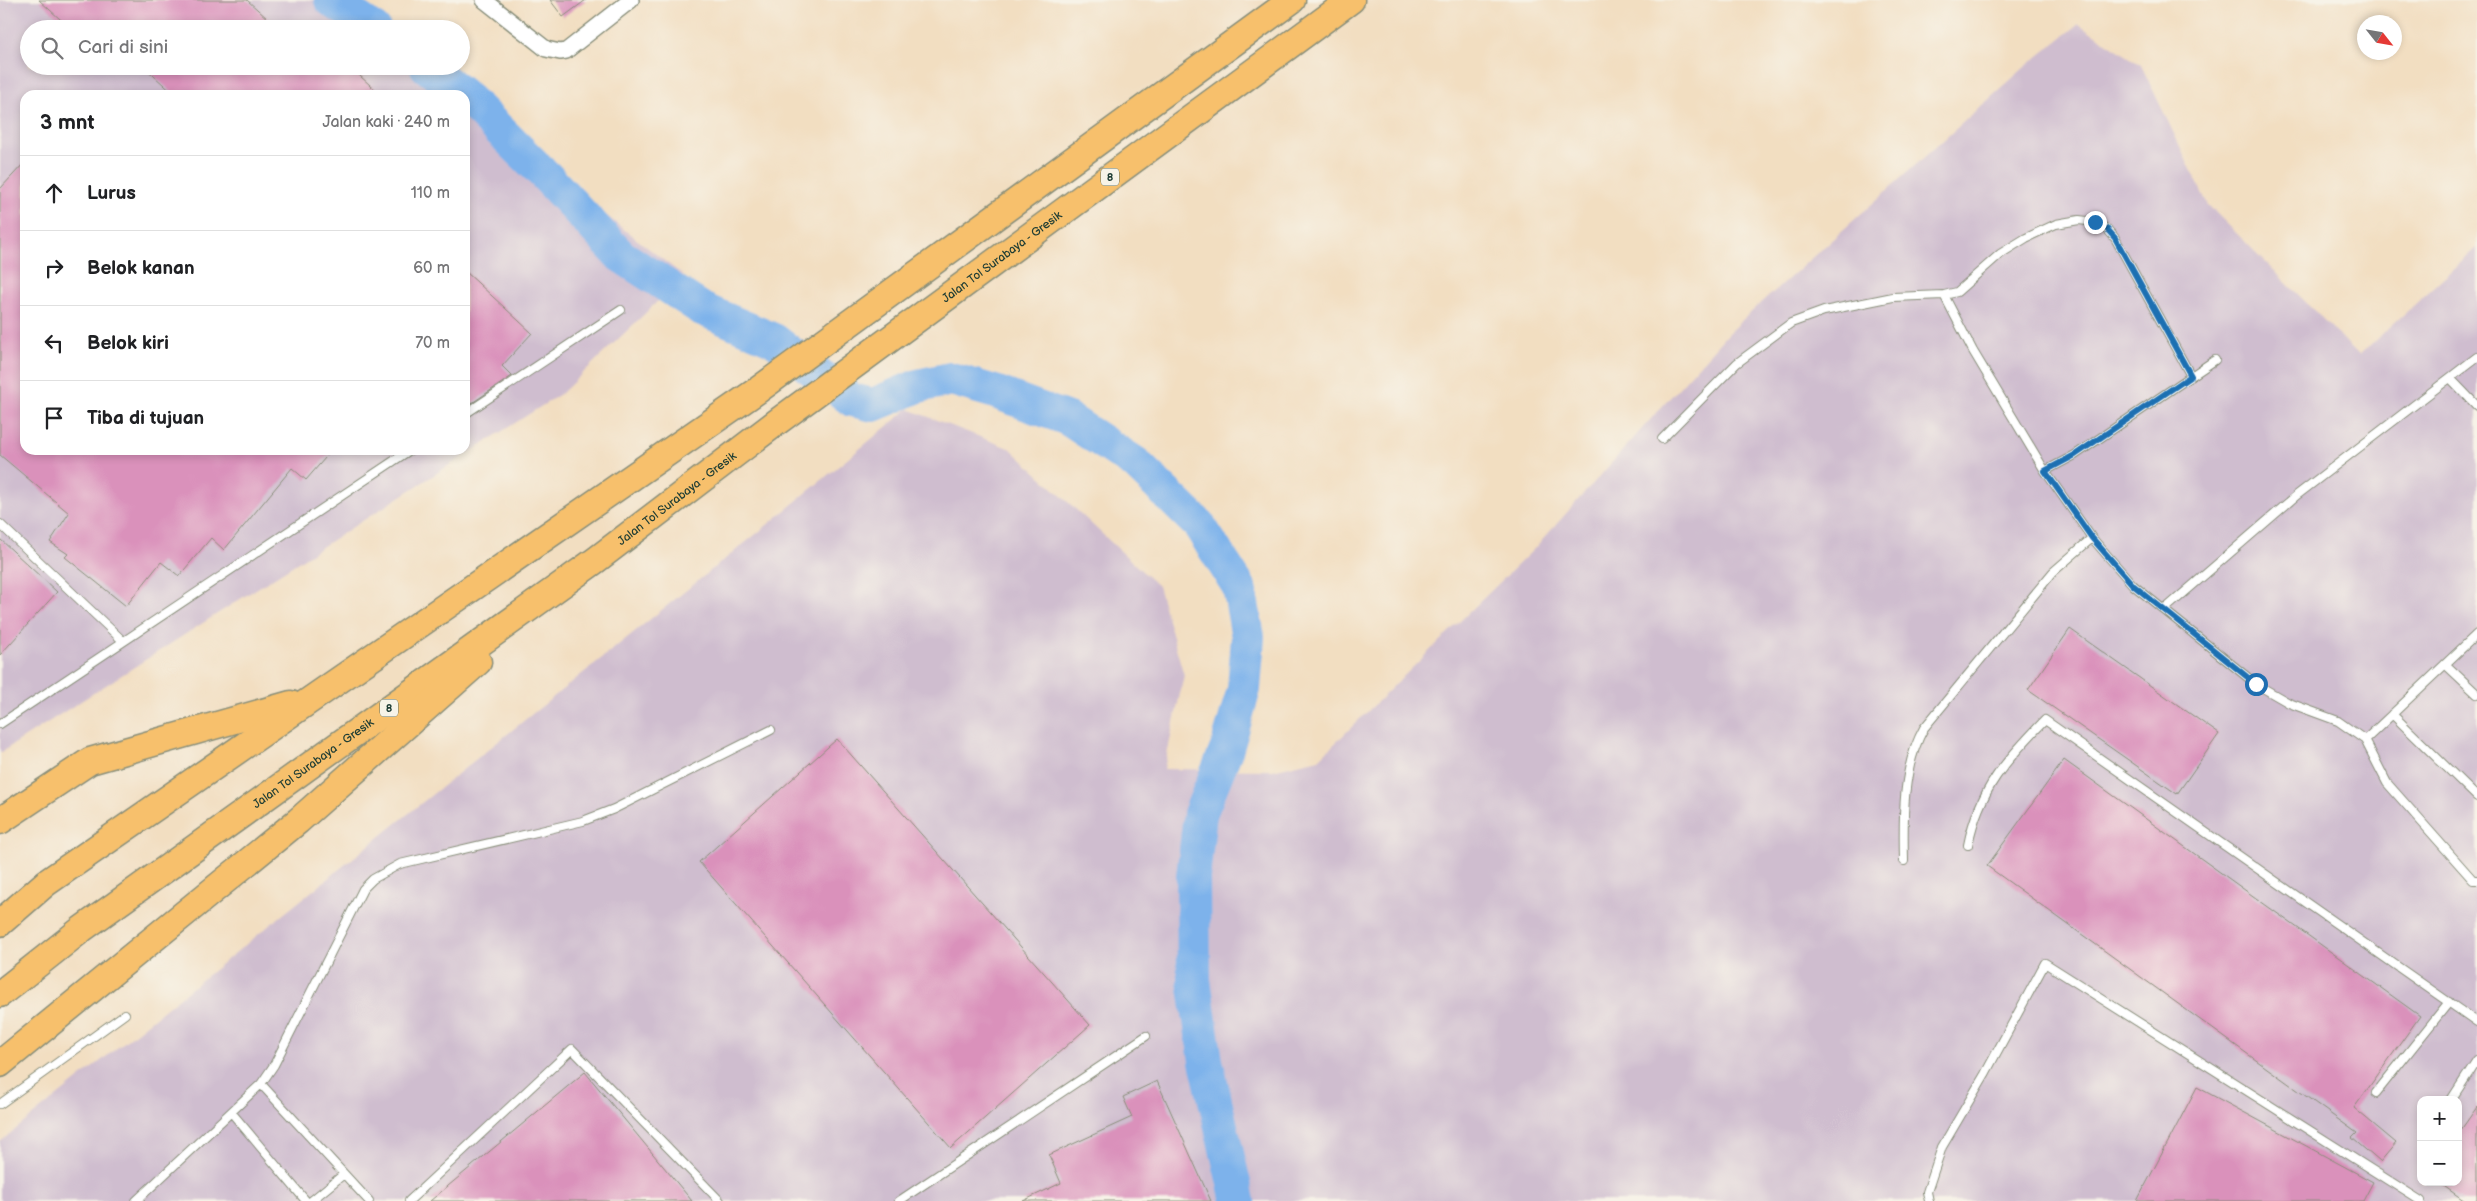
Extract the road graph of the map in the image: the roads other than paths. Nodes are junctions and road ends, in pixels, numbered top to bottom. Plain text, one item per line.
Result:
1 (484, 0) edge
2 (631, 0) edge
3 (1292, 0) edge
4 (1351, 0) edge
5 (1944, 295) junction
6 (622, 310) dead end
7 (2477, 357) edge
8 (2215, 360) dead end
9 (2191, 376) junction
10 (2451, 379) junction
11 (2477, 406) edge
12 (470, 411) edge
13 (1662, 439) dead end
14 (402, 455) edge
15 (2045, 471) junction
16 (0, 524) edge
17 (2092, 538) junction
18 (596, 560) junction
19 (2164, 610) junction
20 (2477, 634) edge
21 (123, 641) junction
22 (2445, 664) junction
23 (2477, 694) edge
24 (311, 699) junction
25 (2392, 714) junction
26 (0, 724) edge
27 (771, 730) dead end
28 (2365, 740) junction
29 (2477, 797) edge
30 (0, 822) edge
31 (1968, 845) dead end
32 (1904, 861) dead end
33 (2477, 880) edge
34 (0, 923) edge
35 (0, 994) edge
36 (2449, 1002) junction
37 (125, 1014) dead end
38 (2477, 1022) edge
39 (1146, 1036) dead end
40 (2477, 1060) edge
41 (0, 1064) edge
42 (261, 1084) junction
43 (2376, 1093) dead end
44 (2454, 1096) edge
45 (0, 1104) edge
46 (230, 1112) junction
47 (344, 1174) junction
48 (136, 1201) edge
49 (306, 1201) edge
50 (311, 1201) edge
51 (369, 1201) edge
52 (409, 1201) edge
53 (720, 1201) edge
54 (899, 1201) edge
55 (1929, 1201) edge
56 (2421, 1201) edge

1 - 2 street
3 - 24 highway
4 - 18 highway, Jalan Tol Surabaya - Gresik / 8
5 - 9 lane
5 - 13 lane
5 - 15 lane
6 - 12 lane
7 - 10 lane
8 - 9 lane
9 - 15 lane
10 - 11 lane
10 - 19 lane
14 - 21 lane
15 - 17 lane
16 - 21 lane
17 - 19 lane
17 - 32 lane
18 - 35 highway, Jalan Tol Surabaya - Gresik / 8
18 - 41 highway
19 - 28 lane
20 - 22 lane
21 - 26 lane
22 - 23 lane
22 - 25 lane
24 - 30 highway
24 - 34 highway
25 - 28 lane
25 - 29 lane
27 - 42 lane
28 - 33 lane
31 - 36 lane
36 - 38 lane
36 - 43 lane
37 - 45 lane
39 - 54 lane
40 - 44 lane
42 - 46 lane
42 - 47 lane
46 - 48 lane
46 - 49 lane
47 - 50 lane
47 - 51 lane
52 - 53 lane
55 - 56 lane

